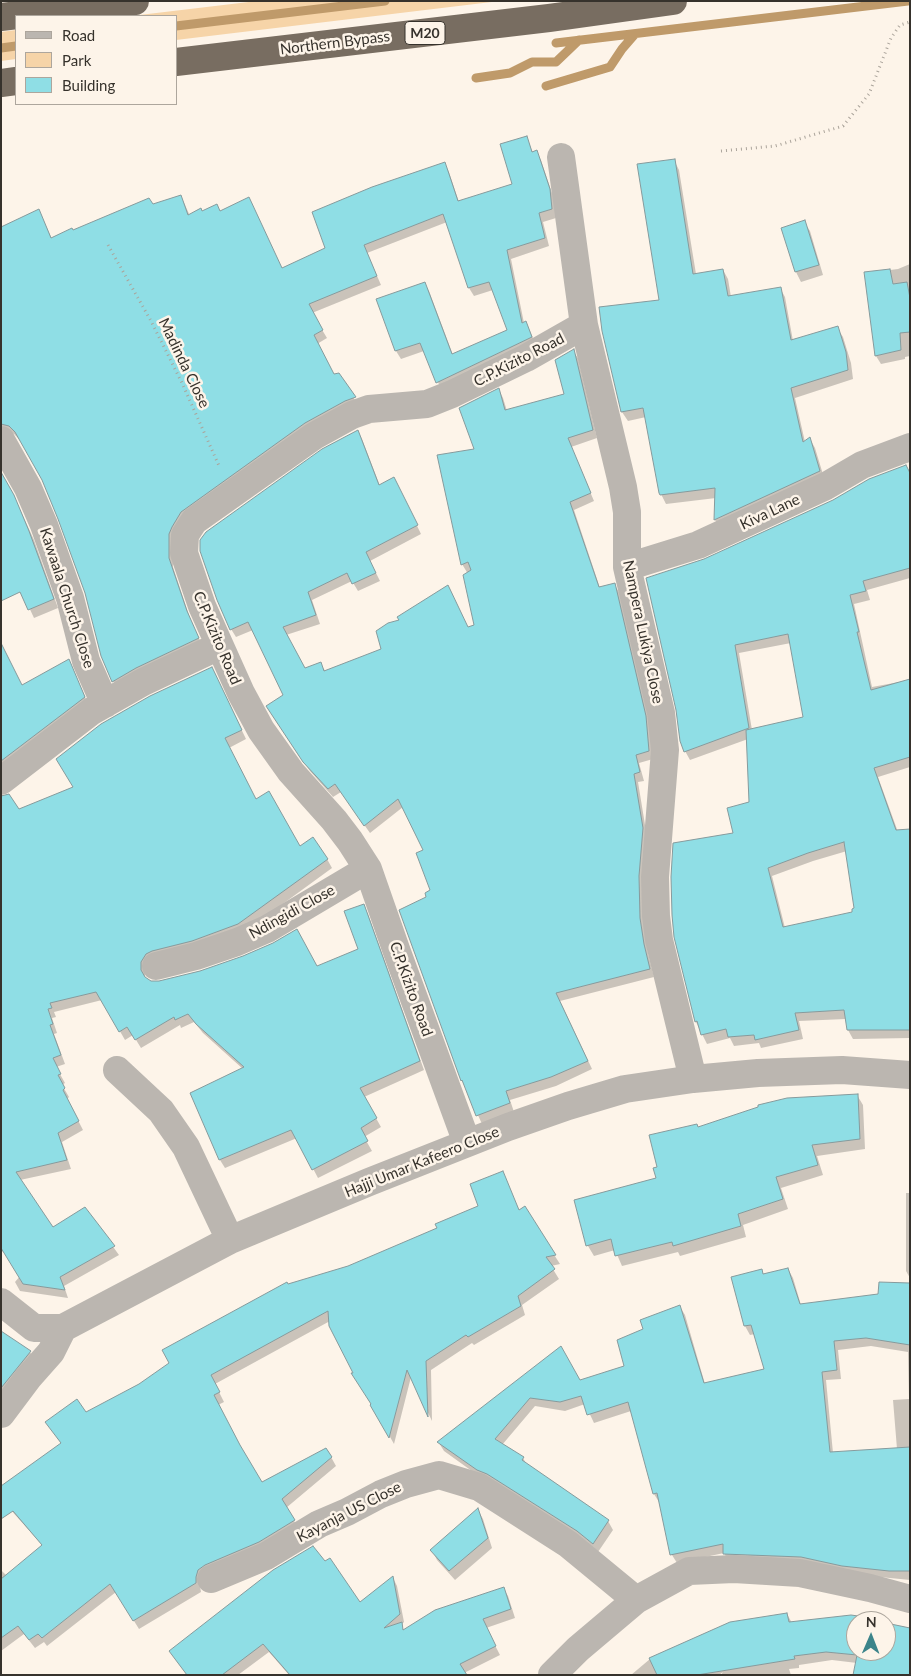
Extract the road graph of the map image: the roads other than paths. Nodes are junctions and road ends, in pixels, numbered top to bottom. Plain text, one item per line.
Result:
1 (135, 1) edge
2 (673, 1) edge
3 (15, 15) edge
4 (18, 15) edge
5 (1, 17) edge
6 (178, 62) edge
7 (15, 81) edge
8 (1, 82) edge
9 (561, 157) dead end
10 (584, 325) junction
11 (1, 440) edge
12 (910, 447) edge
13 (627, 567) junction
14 (219, 646) junction
15 (105, 704) junction
16 (1, 781) edge
17 (368, 869) junction
18 (156, 966) dead end
19 (116, 1070) dead end
20 (910, 1075) edge
21 (692, 1079) junction
22 (468, 1143) junction
23 (230, 1240) junction
24 (1, 1302) edge
25 (63, 1328) junction
26 (1, 1414) edge
27 (211, 1579) dead end
28 (910, 1599) edge
29 (636, 1600) junction
30 (552, 1675) edge

1 - 4 highway
2 - 6 highway, Northern Bypass / M20
3 - 5 highway
7 - 8 highway
9 - 10 street, Nampera Lukiya Close
10 - 13 street, Nampera Lukiya Close
10 - 14 street, C.P.Kizito Road
11 - 15 street, Kawaala Church Close
12 - 13 street, Kiva Lane
13 - 21 street, Nampera Lukiya Close
14 - 15 street
14 - 17 street, C.P.Kizito Road
15 - 16 street
17 - 18 street, Ndingidi Close
17 - 22 street, C.P.Kizito Road
19 - 23 street
20 - 21 street, Hajji Umar Kafeero Close
21 - 22 street, Hajji Umar Kafeero Close
22 - 23 street, Hajji Umar Kafeero Close
23 - 25 street, Hajji Umar Kafeero Close
24 - 25 street
25 - 26 street
27 - 29 street, Kayanja US Close
28 - 29 street
29 - 30 street

